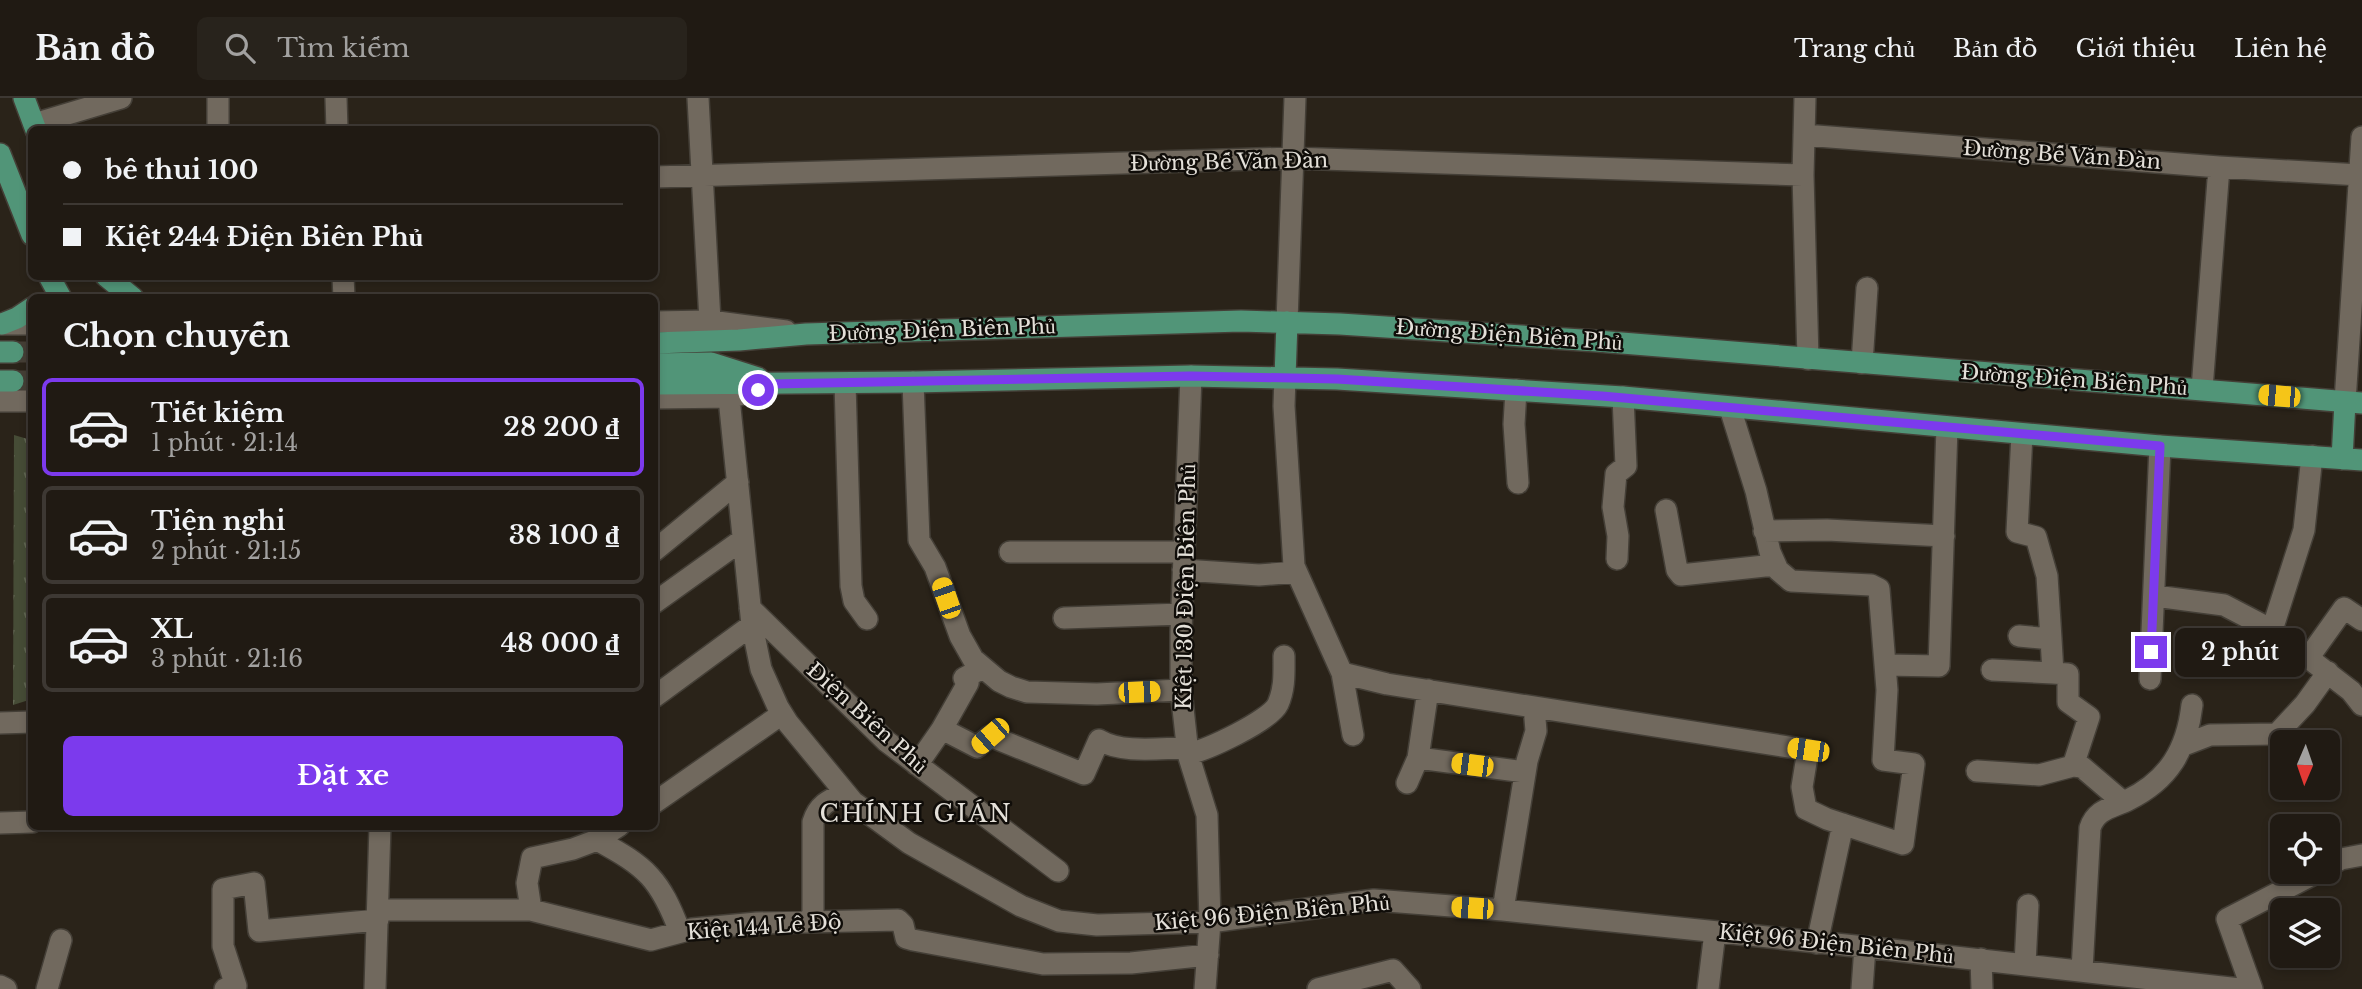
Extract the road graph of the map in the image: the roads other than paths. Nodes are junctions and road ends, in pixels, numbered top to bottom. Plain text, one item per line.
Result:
1 (24, 98) edge
2 (121, 98) edge
3 (218, 98) edge
4 (336, 98) edge
5 (698, 98) edge
6 (1295, 98) edge
7 (1805, 98) edge
8 (35, 126) edge
9 (38, 126) edge
10 (218, 126) edge
11 (337, 126) edge
12 (1804, 135) junction
13 (2362, 137) edge
14 (1292, 158) junction
15 (2, 163) edge
16 (2219, 167) junction
17 (701, 175) junction
18 (1803, 175) junction
19 (2360, 175) junction
20 (658, 177) edge
21 (28, 225) edge
22 (2358, 236) edge
23 (111, 280) edge
24 (1867, 288) dead end
25 (128, 294) edge
26 (28, 311) edge
27 (710, 321) junction
28 (1287, 321) junction
29 (658, 322) edge
30 (1, 324) edge
31 (28, 324) edge
32 (806, 334) junction
33 (658, 343) edge
34 (1808, 359) junction
35 (1862, 363) junction
36 (658, 364) edge
37 (1191, 376) junction
38 (1285, 377) junction
39 (913, 382) junction
40 (845, 383) junction
41 (658, 384) edge
42 (772, 384) junction
43 (2202, 389) junction
44 (1516, 390) junction
45 (1623, 397) junction
46 (658, 398) edge
47 (729, 398) junction
48 (0, 401) edge
49 (28, 401) tunnel mouth
50 (2353, 402) edge
51 (1730, 408) junction
52 (1948, 427) junction
53 (2022, 434) junction
54 (2160, 446) junction
55 (2312, 456) junction
56 (2352, 459) edge
57 (738, 482) junction
58 (1518, 483) dead end
59 (1666, 510) dead end
60 (1764, 531) junction
61 (1944, 536) junction
62 (742, 540) junction
63 (658, 548) edge
64 (1010, 552) dead end
65 (1617, 559) dead end
66 (1184, 561) junction
67 (1774, 565) junction
68 (1296, 572) junction
69 (2155, 596) junction
70 (658, 600) edge
71 (1182, 614) junction
72 (751, 617) junction
73 (1064, 618) dead end
74 (867, 619) dead end
75 (2362, 620) edge
76 (2272, 630) junction
77 (2019, 636) dead end
78 (2051, 639) junction
79 (1284, 656) dead end
80 (2309, 657) junction
81 (1886, 665) junction
82 (983, 668) junction
83 (1992, 670) dead end
84 (2328, 672) junction
85 (1342, 673) junction
86 (2053, 673) junction
87 (2150, 679) dead end
88 (1181, 690) junction
89 (1427, 690) junction
90 (658, 694) edge
91 (2192, 705) dead end
92 (2362, 705) edge
93 (1534, 707) junction
94 (782, 714) junction
95 (28, 722) edge
96 (0, 723) edge
97 (942, 729) junction
98 (1353, 735) dead end
99 (2184, 745) junction
100 (1187, 751) junction
101 (1418, 758) junction
102 (917, 765) junction
103 (2073, 766) junction
104 (1977, 771) dead end
105 (1525, 772) junction
106 (1407, 783) dead end
107 (844, 793) junction
108 (658, 800) edge
109 (2123, 802) junction
110 (28, 822) edge
111 (0, 823) edge
112 (1843, 824) junction
113 (380, 830) edge
114 (613, 830) edge
115 (597, 840) junction
116 (2362, 855) edge
117 (2340, 860) edge
118 (1058, 871) dead end
119 (2295, 884) edge
120 (2028, 905) dead end
121 (531, 910) junction
122 (1503, 910) junction
123 (378, 915) junction
124 (813, 922) junction
125 (1210, 922) junction
126 (680, 932) junction
127 (1715, 932) junction
128 (61, 940) dead end
129 (1817, 943) junction
130 (1866, 947) junction
131 (1208, 955) junction
132 (1981, 959) junction
133 (2025, 964) junction
134 (2082, 970) junction
135 (0, 986) edge
136 (233, 988) edge
137 (6, 989) edge
138 (47, 989) edge
139 (375, 989) edge
140 (1205, 989) edge
141 (1318, 989) edge
142 (1410, 989) edge
143 (1708, 989) edge
144 (1862, 989) edge
145 (1982, 989) edge
146 (2240, 989) edge
147 (2252, 989) edge

1 - 8 main road
2 - 9 street
3 - 10 street
4 - 11 street
5 - 17 street
6 - 14 street
7 - 12 street
12 - 16 street, Đường Bế Văn Đàn
12 - 18 street
13 - 19 street
14 - 17 street, Đường Bế Văn Đàn
14 - 18 street, Đường Bế Văn Đàn
14 - 28 street
15 - 21 main road
16 - 19 street, Đường Bế Văn Đàn
16 - 43 street
17 - 20 street, Đường Bế Văn Đàn
17 - 27 street
18 - 34 street
19 - 22 street
22 - 50 street
23 - 25 main road
24 - 35 street
26 - 30 main road
27 - 29 street, Đường Điện Biên Phủ
27 - 32 street, Đường Điện Biên Phủ
28 - 32 main road, Đường Điện Biên Phủ
28 - 34 main road, Đường Điện Biên Phủ
28 - 38 main road
30 - 31 street
32 - 33 main road
34 - 35 main road, Đường Điện Biên Phủ
35 - 43 main road, Đường Điện Biên Phủ
36 - 42 main road
37 - 38 main road
37 - 39 main road
37 - 66 street, Kiệt 130 Điện Biên Phủ
38 - 44 main road
38 - 68 street
39 - 40 main road
39 - 82 street
40 - 42 main road
40 - 74 street
41 - 42 main road
42 - 47 street
43 - 50 main road, Đường Điện Biên Phủ
44 - 45 main road
44 - 58 street
45 - 51 main road
45 - 65 street
46 - 47 street
47 - 57 street, Kiệt 96 Điện Biên Phủ
48 - 49 street
50 - 56 main road
51 - 52 main road
51 - 60 street
52 - 53 main road
52 - 61 street
53 - 54 main road
53 - 78 street
54 - 55 main road
54 - 69 street
55 - 56 main road
55 - 76 street
57 - 62 street, Kiệt 96 Điện Biên Phủ
57 - 63 street
59 - 67 street
60 - 61 street
60 - 67 street
61 - 81 street
62 - 70 street
62 - 72 street, Kiệt 96 Điện Biên Phủ
64 - 66 street
66 - 68 street
66 - 71 street, Kiệt 130 Điện Biên Phủ
67 - 81 street
68 - 85 street
69 - 76 street
69 - 87 street
71 - 73 street
71 - 88 street, Kiệt 130 Điện Biên Phủ
72 - 90 street
72 - 94 street, Kiệt 96 Điện Biên Phủ
72 - 102 street, Điện Biên Phủ
75 - 80 street
76 - 80 street
77 - 78 street
78 - 86 street
79 - 100 street
80 - 84 street
81 - 112 street
82 - 88 street
82 - 97 street
83 - 86 street
84 - 92 street
84 - 99 street
85 - 89 street
85 - 98 street
86 - 103 street
88 - 100 street, Kiệt 130 Điện Biên Phủ
89 - 93 street
89 - 101 street
91 - 99 street
93 - 105 street
93 - 112 street
94 - 107 street, Kiệt 96 Điện Biên Phủ
94 - 108 street
95 - 96 street
97 - 100 street
97 - 102 street
99 - 109 street
100 - 125 street, Kiệt 130 Điện Biên Phủ
101 - 105 street
101 - 106 street
102 - 118 street, Điện Biên Phủ
103 - 104 street
103 - 109 street
105 - 122 street
107 - 124 street
107 - 125 street, Kiệt 96 Điện Biên Phủ
109 - 134 street
110 - 111 street
112 - 129 street
113 - 123 street
114 - 115 street
115 - 121 street
115 - 126 street
116 - 117 street
119 - 147 street
120 - 133 street
121 - 123 street, Kiệt 144 Lê Độ
121 - 126 street, Kiệt 144 Lê Độ
122 - 125 street, Kiệt 96 Điện Biên Phủ
122 - 127 street, Kiệt 96 Điện Biên Phủ
123 - 136 street, Kiệt 144 Lê Độ
123 - 139 street
124 - 126 street, Kiệt 144 Lê Độ
124 - 131 street, Kiệt 144 Lê Độ
125 - 131 street, Kiệt 130 Điện Biên Phủ
127 - 129 street, Kiệt 96 Điện Biên Phủ
127 - 143 street
128 - 138 street
129 - 130 street, Kiệt 96 Điện Biên Phủ
130 - 132 street, Kiệt 96 Điện Biên Phủ
130 - 144 street
131 - 140 street, Kiệt 130 Điện Biên Phủ
132 - 133 street, Kiệt 96 Điện Biên Phủ
132 - 145 street
133 - 134 street, Kiệt 96 Điện Biên Phủ
134 - 146 street, Kiệt 96 Điện Biên Phủ
135 - 137 street
141 - 142 street

